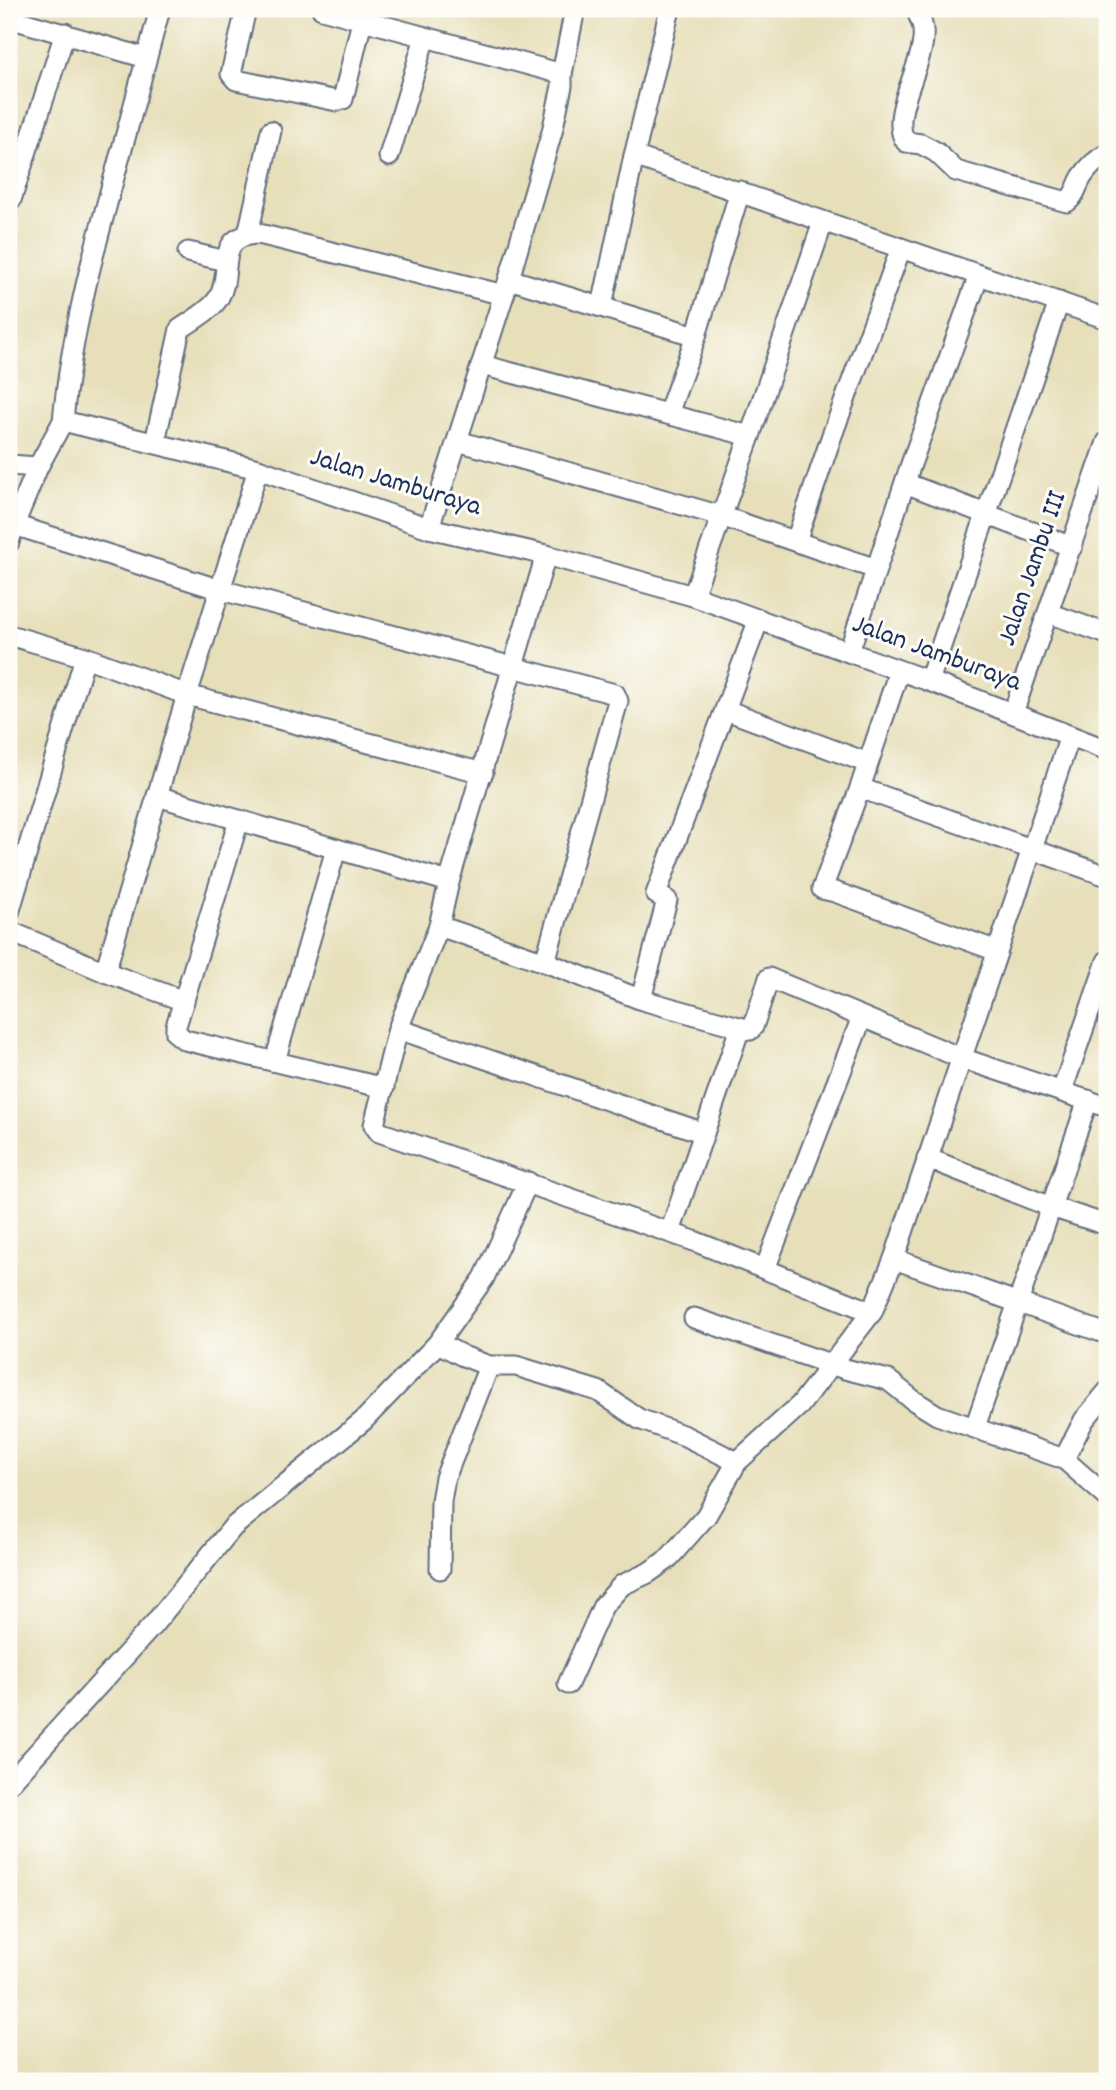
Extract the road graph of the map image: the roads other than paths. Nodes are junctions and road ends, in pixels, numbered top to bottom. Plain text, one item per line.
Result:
1 (160, 9) edge
2 (246, 9) edge
3 (321, 9) edge
4 (575, 9) edge
5 (670, 9) edge
6 (916, 9) edge
7 (9, 18) edge
8 (362, 21) junction
9 (65, 33) junction
10 (425, 37) junction
11 (146, 58) junction
12 (562, 74) junction
13 (271, 131) dead end
14 (1107, 153) edge
15 (389, 156) dead end
16 (634, 156) junction
17 (740, 191) junction
18 (10, 201) edge
19 (823, 222) junction
20 (248, 234) junction
21 (901, 248) junction
22 (188, 252) dead end
23 (226, 261) junction
24 (979, 275) junction
25 (507, 287) junction
26 (1059, 302) junction
27 (602, 306) junction
28 (1107, 319) edge
29 (696, 336) junction
30 (482, 365) junction
31 (668, 414) junction
32 (63, 421) junction
33 (750, 436) junction
34 (458, 441) junction
35 (1107, 442) edge
36 (161, 443) junction
37 (9, 465) edge
38 (38, 467) junction
39 (258, 469) junction
40 (905, 483) junction
41 (987, 513) junction
42 (721, 516) junction
43 (429, 528) junction
44 (11, 534) edge
45 (796, 541) junction
46 (1072, 547) junction
47 (546, 555) junction
48 (876, 569) junction
49 (221, 590) junction
50 (693, 596) junction
51 (1049, 613) junction
52 (759, 620) junction
53 (1107, 634) edge
54 (9, 635) edge
55 (849, 652) junction
56 (85, 657) junction
57 (513, 667) junction
58 (899, 671) junction
59 (929, 681) junction
60 (187, 695) junction
61 (726, 710) junction
62 (1013, 713) junction
63 (1070, 736) junction
64 (1107, 750) edge
65 (868, 762) junction
66 (483, 773) junction
67 (860, 788) junction
68 (157, 796) junction
69 (239, 820) junction
70 (337, 849) junction
71 (1032, 851) junction
72 (1107, 876) edge
73 (449, 882) junction
74 (9, 913) edge
75 (439, 926) junction
76 (9, 931) edge
77 (997, 951) junction
78 (1107, 961) edge
79 (545, 962) junction
80 (105, 972) junction
81 (641, 999) junction
82 (184, 1001) junction
83 (862, 1017) junction
84 (740, 1028) junction
85 (398, 1029) junction
86 (961, 1058) junction
87 (275, 1061) junction
88 (384, 1088) junction
89 (1062, 1091) junction
90 (1088, 1100) junction
91 (1107, 1107) edge
92 (704, 1133) junction
93 (927, 1158) junction
94 (528, 1182) junction
95 (1051, 1207) junction
96 (1107, 1225) edge
97 (670, 1232) junction
98 (894, 1259) junction
99 (765, 1269) junction
100 (1017, 1303) junction
101 (872, 1312) junction
102 (694, 1318) dead end
103 (1107, 1334) edge
104 (438, 1343) junction
105 (833, 1364) junction
106 (489, 1366) junction
107 (1107, 1392) edge
108 (975, 1426) junction
109 (1064, 1459) junction
110 (737, 1462) junction
111 (1107, 1497) edge
112 (440, 1569) dead end
113 (568, 1684) dead end
114 (9, 1784) edge

1 - 11 street
2 - 8 street
3 - 8 street
4 - 12 street
5 - 16 street
6 - 14 street
7 - 9 street
8 - 10 street
9 - 11 street
9 - 18 street
10 - 12 street
10 - 15 street
11 - 32 street
12 - 25 street
13 - 20 street
16 - 17 street
16 - 27 street
17 - 19 street
17 - 29 street
19 - 21 street
19 - 33 street
20 - 23 street
20 - 25 street
21 - 24 street
21 - 45 street
22 - 23 street
23 - 36 street
24 - 26 street
24 - 40 street
25 - 27 street
25 - 30 street
26 - 28 street
26 - 41 street
27 - 29 street
29 - 31 street
30 - 31 street
30 - 34 street
31 - 33 street
32 - 36 street, Jalan Jamburaya
32 - 38 street
33 - 42 street
34 - 42 street
34 - 43 street
35 - 46 street, Jalan Jambu III
36 - 39 street, Jalan Jamburaya
37 - 38 street
38 - 44 street
39 - 43 street, Jalan Jamburaya
39 - 49 street
40 - 41 street
40 - 48 street
41 - 46 street
41 - 59 street
42 - 45 street
42 - 50 street
43 - 47 street, Jalan Jamburaya
44 - 49 street
45 - 48 street
46 - 51 street, Jalan Jambu III
47 - 50 street, Jalan Jamburaya
47 - 57 street
48 - 55 street
49 - 57 street
49 - 60 street
50 - 52 street, Jalan Jamburaya
51 - 53 street
51 - 62 street, Jalan Jambu III
52 - 55 street, Jalan Jamburaya
52 - 61 street
54 - 56 street
55 - 58 street, Jalan Jamburaya
56 - 60 street
56 - 74 street
57 - 66 street
57 - 79 street
58 - 59 street, Jalan Jamburaya
58 - 65 street
59 - 62 street, Jalan Jamburaya
60 - 66 street
60 - 68 street
61 - 65 street
61 - 81 street
62 - 63 street, Jalan Jamburaya
63 - 64 street, Jalan Jamburaya
63 - 71 street
65 - 67 street
66 - 73 street
67 - 71 street
67 - 77 street
68 - 69 street
68 - 80 street
69 - 70 street
69 - 82 street
70 - 73 street
70 - 87 street
71 - 72 street
71 - 77 street
73 - 75 street
75 - 79 street
75 - 85 street
76 - 80 street
77 - 86 street
78 - 89 street
79 - 81 street
80 - 82 street
81 - 84 street
82 - 87 street
83 - 84 street
83 - 86 street
83 - 99 street
84 - 92 street
85 - 88 street
85 - 92 street
86 - 89 street
86 - 93 street
87 - 88 street
88 - 94 street
89 - 90 street
90 - 91 street
90 - 95 street
92 - 97 street
93 - 95 street
93 - 98 street
94 - 97 street
94 - 104 street
95 - 96 street
95 - 100 street
97 - 99 street
98 - 100 street
98 - 101 street
99 - 101 street
100 - 103 street
100 - 108 street
101 - 105 street
102 - 105 street
104 - 106 street
104 - 114 street
105 - 108 street
105 - 110 street
106 - 110 street
106 - 112 street
107 - 109 street
108 - 109 street
109 - 111 street
110 - 113 street

